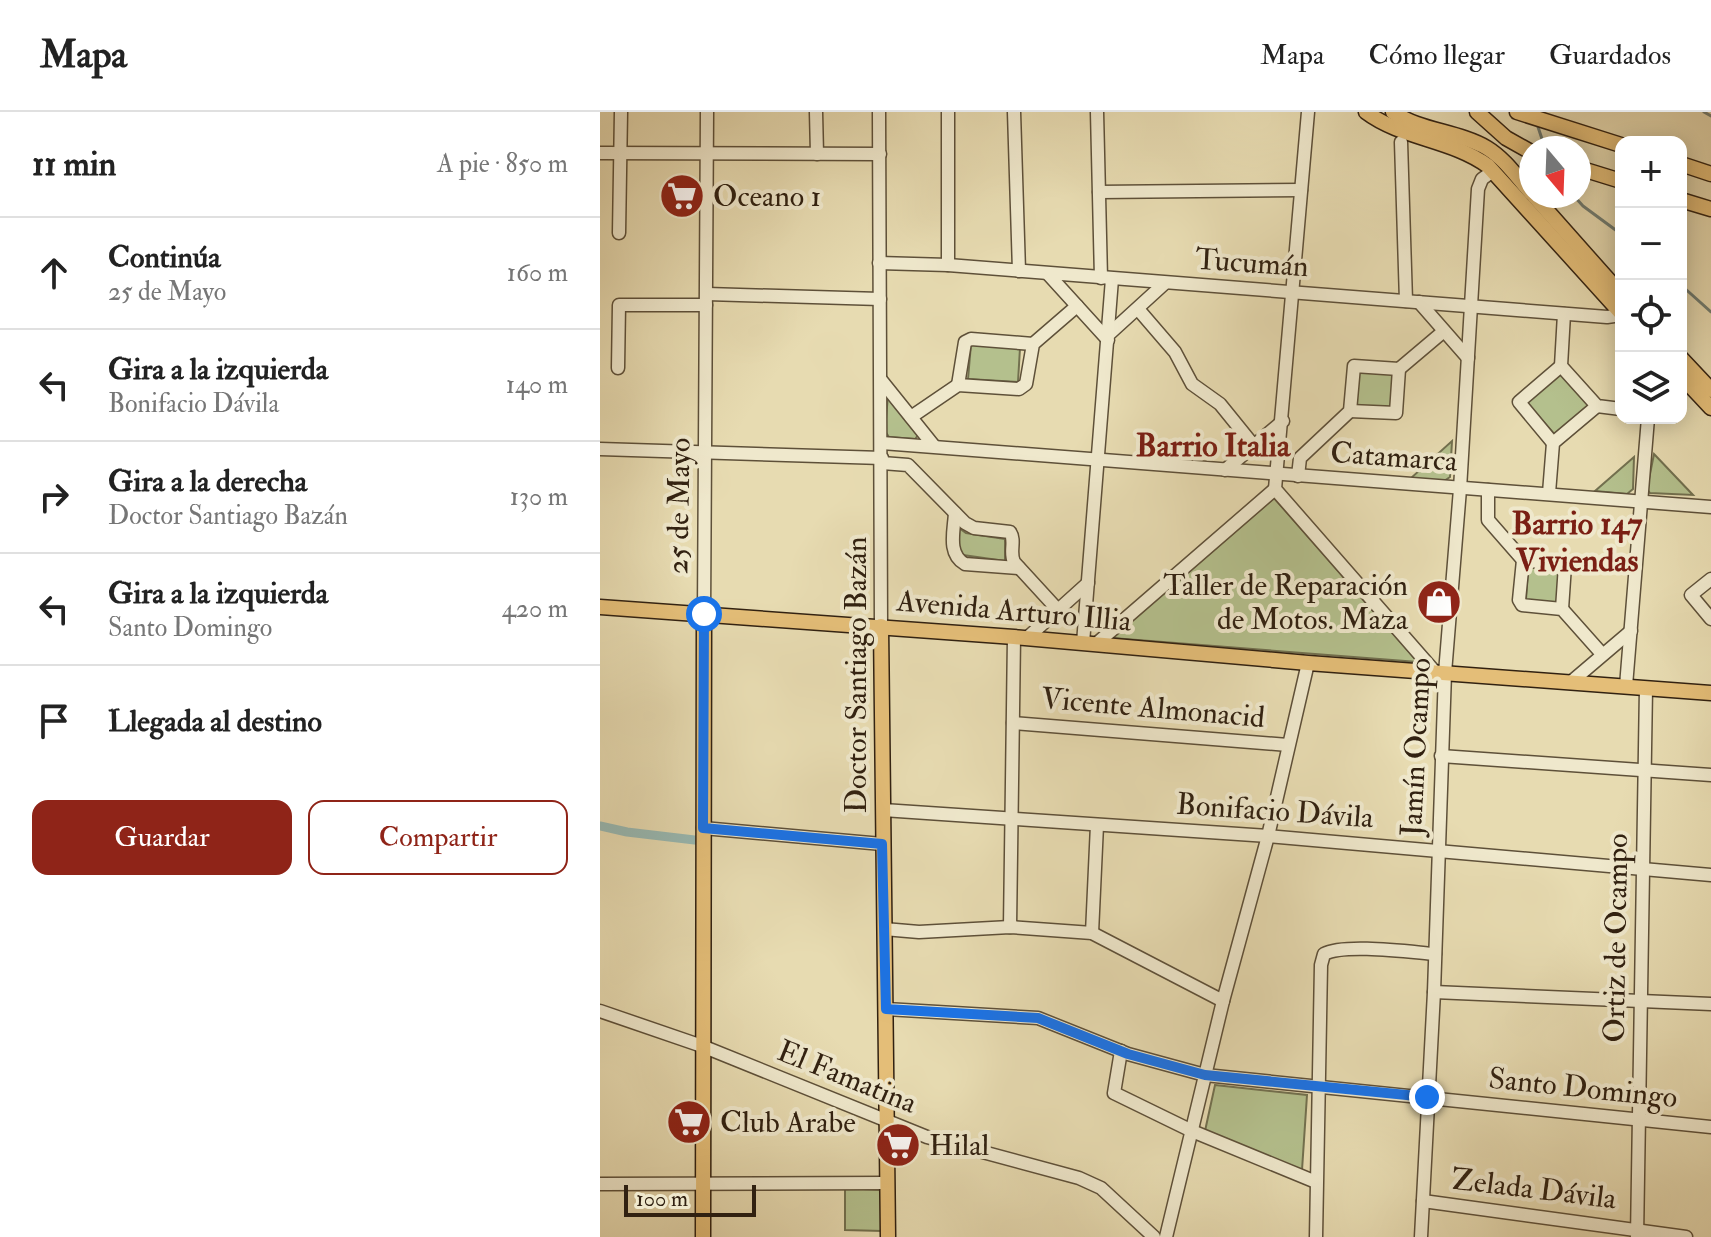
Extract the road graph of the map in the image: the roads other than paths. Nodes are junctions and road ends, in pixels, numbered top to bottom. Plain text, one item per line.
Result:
1 (621, 112) edge
2 (707, 112) edge
3 (816, 112) edge
4 (879, 112) edge
5 (948, 112) edge
6 (1014, 112) edge
7 (1097, 112) edge
8 (1308, 112) edge
9 (1366, 112) edge
10 (1393, 112) edge
11 (1477, 112) edge
12 (1517, 112) edge
13 (1401, 142) dead end
14 (1615, 143) edge
15 (1519, 147) edge
16 (600, 153) edge
17 (620, 154) junction
18 (817, 154) junction
19 (880, 154) junction
20 (707, 155) junction
21 (1687, 166) edge
22 (1493, 171) junction
23 (1591, 172) edge
24 (1711, 174) edge
25 (1519, 179) edge
26 (1615, 179) edge
27 (1301, 190) junction
28 (1099, 192) junction
29 (1687, 202) edge
30 (1544, 208) edge
31 (1711, 209) edge
32 (619, 233) dead end
33 (879, 263) junction
34 (948, 265) junction
35 (1019, 271) junction
36 (1048, 274) junction
37 (1107, 279) junction
38 (1165, 283) junction
39 (1615, 287) edge
40 (1294, 292) junction
41 (880, 299) junction
42 (706, 300) junction
43 (1413, 302) junction
44 (1077, 306) junction
45 (1471, 307) junction
46 (1615, 307) edge
47 (1138, 309) junction
48 (1564, 314) junction
49 (1615, 315) edge
50 (1444, 331) junction
51 (1108, 337) junction
52 (1033, 344) junction
53 (1468, 358) junction
54 (1687, 364) edge
55 (1561, 366) junction
56 (618, 368) dead end
57 (1399, 369) junction
58 (881, 380) junction
59 (1687, 382) edge
60 (958, 385) junction
61 (1711, 390) edge
62 (1597, 406) junction
63 (1615, 408) edge
64 (1711, 408) edge
65 (1350, 411) junction
66 (911, 417) junction
67 (1283, 421) junction
68 (1647, 424) edge
69 (882, 443) junction
70 (1553, 443) junction
71 (934, 446) junction
72 (1254, 446) junction
73 (600, 449) edge
74 (705, 452) junction
75 (882, 460) junction
76 (1098, 460) junction
77 (1225, 470) junction
78 (1277, 474) junction
79 (1298, 476) junction
80 (1275, 489) junction
81 (1460, 489) junction
82 (1488, 490) junction
83 (1549, 493) junction
84 (1641, 501) junction
85 (1711, 507) edge
86 (955, 513) junction
87 (1523, 560) junction
88 (1019, 568) junction
89 (1711, 579) edge
90 (1088, 583) junction
91 (600, 607) edge
92 (1562, 609) junction
93 (1058, 610) junction
94 (704, 614) junction
95 (1711, 619) edge
96 (881, 626) junction
97 (1631, 631) junction
98 (1021, 637) junction
99 (1089, 643) junction
100 (1602, 654) junction
101 (1308, 663) junction
102 (1440, 672) junction
103 (1571, 682) junction
104 (1626, 686) junction
105 (1646, 688) junction
106 (1711, 693) edge
107 (1013, 723) junction
108 (1288, 745) junction
109 (1441, 756) junction
110 (1646, 769) junction
111 (1711, 775) edge
112 (883, 810) junction
113 (1011, 817) junction
114 (1097, 825) junction
115 (703, 828) junction
116 (1268, 836) junction
117 (882, 844) junction
118 (1437, 850) junction
119 (1643, 870) junction
120 (1711, 875) edge
121 (1010, 927) junction
122 (884, 929) junction
123 (1092, 933) junction
124 (1435, 954) junction
125 (1434, 992) junction
126 (1223, 1001) junction
127 (1641, 1001) junction
128 (1711, 1004) edge
129 (886, 1009) junction
130 (600, 1011) edge
131 (702, 1046) junction
132 (1121, 1051) junction
133 (1205, 1075) junction
134 (1318, 1087) junction
135 (1427, 1097) junction
136 (1639, 1121) junction
137 (887, 1122) junction
138 (1711, 1127) edge
139 (1192, 1131) junction
140 (1316, 1182) junction
141 (704, 1183) junction
142 (887, 1183) junction
143 (600, 1184) edge
144 (1423, 1201) junction
145 (1637, 1233) edge
146 (703, 1237) edge
147 (888, 1237) edge
148 (1154, 1237) edge
149 (1166, 1237) edge
150 (1316, 1237) edge
151 (1421, 1237) edge
152 (1686, 1237) edge

1 - 17 street
2 - 20 street, 25 de Mayo
3 - 18 street
4 - 19 street, Doctor Santiago Bazán
5 - 34 street
6 - 35 street
7 - 28 street
8 - 27 street
9 - 22 main road
10 - 25 main road
11 - 15 main road
12 - 14 main road
13 - 43 street
16 - 17 street
17 - 20 street
17 - 32 street
18 - 19 street
18 - 20 street
19 - 33 street, Doctor Santiago Bazán
20 - 42 street, 25 de Mayo
21 - 24 main road
22 - 45 street, Jamín Ocampo
22 - 46 main road
23 - 26 main road
27 - 28 street
27 - 40 street
28 - 37 street
29 - 31 main road
30 - 39 main road
33 - 34 street, Tucumán
33 - 41 street, Doctor Santiago Bazán
34 - 35 street, Tucumán
35 - 36 street, Tucumán
36 - 37 street, Tucumán
36 - 44 street
37 - 38 street, Tucumán
37 - 51 street
38 - 40 street, Tucumán
38 - 47 street
40 - 43 street, Tucumán
40 - 67 street
41 - 42 street
41 - 58 street, Doctor Santiago Bazán
42 - 56 street
42 - 74 street, 25 de Mayo
43 - 45 street, Tucumán
43 - 50 street
44 - 51 street
44 - 52 street
45 - 48 street, Tucumán
45 - 53 street, Jamín Ocampo
47 - 51 street
47 - 72 street
48 - 49 street, Tucumán
48 - 55 street
50 - 53 street
50 - 57 street
51 - 76 street
52 - 60 street
52 - 60 street
53 - 81 street, Jamín Ocampo
54 - 61 main road
55 - 62 street
55 - 70 street
57 - 65 street
57 - 65 street
58 - 66 street
58 - 69 street, Doctor Santiago Bazán
59 - 64 main road
60 - 66 street
62 - 63 street
62 - 70 street
65 - 79 street
66 - 71 street
67 - 72 street
67 - 78 street
68 - 84 street
69 - 71 street, Catamarca
69 - 75 street, Doctor Santiago Bazán
70 - 83 street
71 - 76 street, Catamarca
72 - 77 street
73 - 74 street
74 - 75 street
74 - 94 street, 25 de Mayo
75 - 86 street
75 - 96 street, Doctor Santiago Bazán
76 - 77 street, Catamarca
76 - 90 street
77 - 78 street, Catamarca
78 - 79 street, Catamarca
78 - 80 street
79 - 81 street, Catamarca
80 - 99 street
80 - 102 street
81 - 82 street, Catamarca
81 - 102 street, Jamín Ocampo
82 - 83 street, Catamarca
82 - 87 street
83 - 84 street, Catamarca
84 - 85 street, Catamarca
84 - 97 street
86 - 88 street
86 - 88 street
87 - 92 street
87 - 92 street
88 - 93 street
89 - 95 street
90 - 93 street
90 - 99 street
91 - 94 main road, Avenida Arturo Illia
92 - 100 street
93 - 98 street
94 - 96 main road, Avenida Arturo Illia
94 - 115 main road, 25 de Mayo
96 - 98 main road, Avenida Arturo Illia
96 - 112 main road, Doctor Santiago Bazán
97 - 100 street
97 - 104 street
98 - 99 main road, Avenida Arturo Illia
98 - 107 street
99 - 101 main road, Avenida Arturo Illia
100 - 103 street
101 - 102 main road, Avenida Arturo Illia
101 - 108 street
102 - 103 main road, Avenida Arturo Illia
102 - 109 street, Jamín Ocampo
103 - 104 main road, Avenida Arturo Illia
104 - 105 main road, Avenida Arturo Illia
105 - 106 main road, Avenida Arturo Illia
105 - 110 street, Ortiz de Ocampo
107 - 108 street, Vicente Almonacid
107 - 113 street
108 - 116 street
109 - 110 street
109 - 118 street, Jamín Ocampo
110 - 111 street
110 - 119 street, Ortiz de Ocampo
112 - 113 street, Bonifacio Dávila
112 - 117 main road, Doctor Santiago Bazán
113 - 114 street, Bonifacio Dávila
113 - 121 street
114 - 116 street, Bonifacio Dávila
114 - 123 street
115 - 117 street
115 - 131 main road, 25 de Mayo
116 - 118 street, Bonifacio Dávila
116 - 126 street
117 - 122 main road, Doctor Santiago Bazán
118 - 119 street, Bonifacio Dávila
118 - 124 street, Jamín Ocampo
119 - 120 street, Bonifacio Dávila
119 - 127 street, Ortiz de Ocampo
121 - 122 street
121 - 123 street
122 - 129 main road, Doctor Santiago Bazán
123 - 126 street
124 - 125 street, Jamín Ocampo
124 - 134 street
125 - 127 street
125 - 135 street, Jamín Ocampo
126 - 133 street
127 - 128 street
127 - 136 street, Ortiz de Ocampo
129 - 132 street, Santo Domingo
129 - 137 main road, Doctor Santiago Bazán
130 - 131 street, El Famatina
131 - 137 street, El Famatina
131 - 141 main road, 25 de Mayo
132 - 133 street, Santo Domingo
132 - 139 street
133 - 134 street, Santo Domingo
133 - 139 street
134 - 135 street, Santo Domingo
134 - 140 street
135 - 136 street, Santo Domingo
135 - 144 street, Jamín Ocampo
136 - 138 street, Santo Domingo
136 - 145 street, Ortiz de Ocampo
137 - 142 main road, Doctor Santiago Bazán
137 - 148 street, El Famatina
139 - 140 street
139 - 149 street
140 - 150 street
141 - 142 street
141 - 143 street
141 - 146 main road, 25 de Mayo
142 - 147 main road, Doctor Santiago Bazán
144 - 145 street, Zelada Dávila
144 - 151 street, Jamín Ocampo
145 - 152 street, Zelada Dávila

